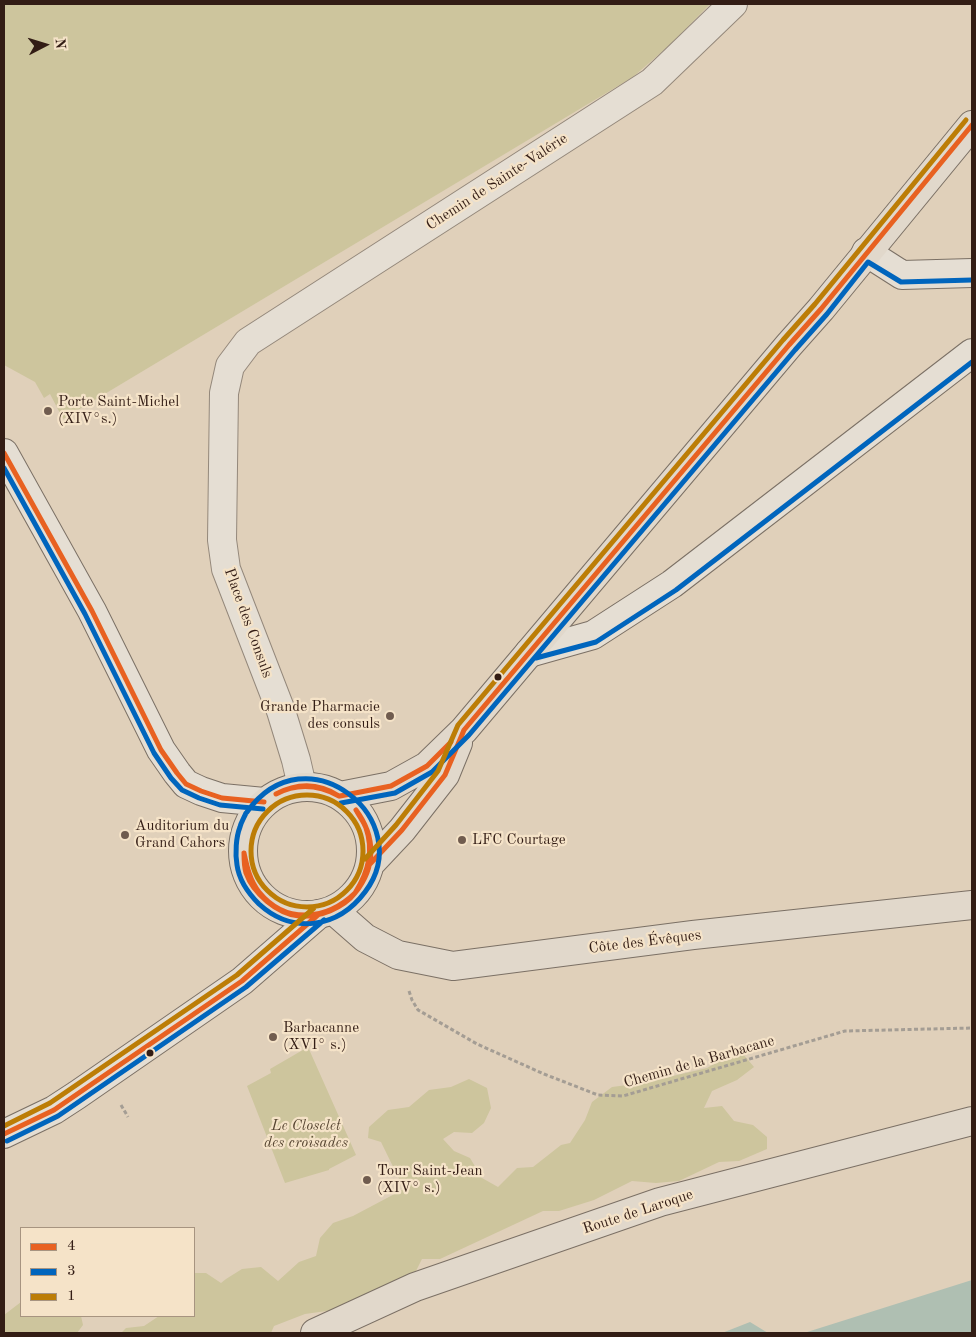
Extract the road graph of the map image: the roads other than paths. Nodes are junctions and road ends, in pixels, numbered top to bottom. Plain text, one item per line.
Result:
1 (733, 4) edge
2 (972, 124) edge
3 (866, 252) junction
4 (972, 273) edge
5 (248, 342) joint
6 (972, 354) edge
7 (7, 467) edge
8 (529, 653) junction
9 (464, 730) junction
10 (302, 786) junction
11 (340, 796) junction
12 (264, 802) junction
13 (370, 864) junction
14 (972, 905) edge
15 (326, 912) junction
16 (972, 1121) edge
17 (4, 1134) edge
18 (315, 1333) edge

1 - 5 street, Chemin de Sainte-Valérie
2 - 3 main road
3 - 4 street
3 - 8 main road
5 - 10 street, Place des Consuls
6 - 8 street
7 - 12 street
8 - 9 main road
9 - 11 main road
9 - 13 main road
10 - 11 main road
10 - 12 main road
11 - 13 main road
12 - 15 main road
13 - 15 main road
14 - 15 main road, Côte des Évêques
15 - 17 street
16 - 18 main road, Route de Laroque

